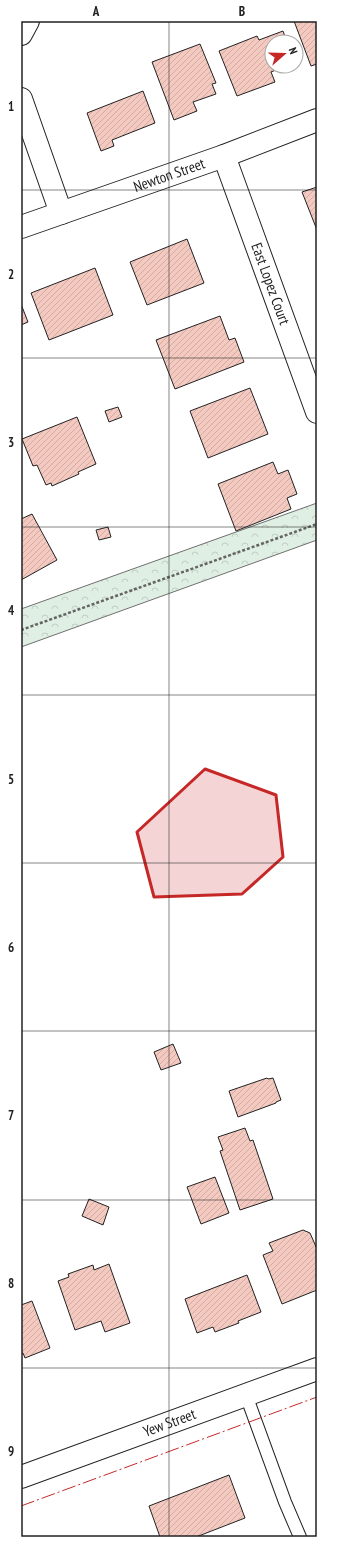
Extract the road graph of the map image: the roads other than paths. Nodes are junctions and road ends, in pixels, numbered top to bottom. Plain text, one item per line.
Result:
1 (28, 21) edge
2 (21, 34) edge
3 (21, 99) edge
4 (317, 120) edge
5 (224, 156) junction
6 (61, 213) junction
7 (21, 227) edge
8 (317, 412) edge
9 (317, 1369) edge
10 (246, 1395) junction
11 (21, 1477) edge
12 (300, 1537) edge

1 - 2 street
3 - 6 street
4 - 5 street, Newton Street
5 - 6 street, Newton Street
5 - 8 street, East Lopez Court
6 - 7 street, Newton Street
9 - 10 street, Yew Street
10 - 11 street, Yew Street
10 - 12 lane

